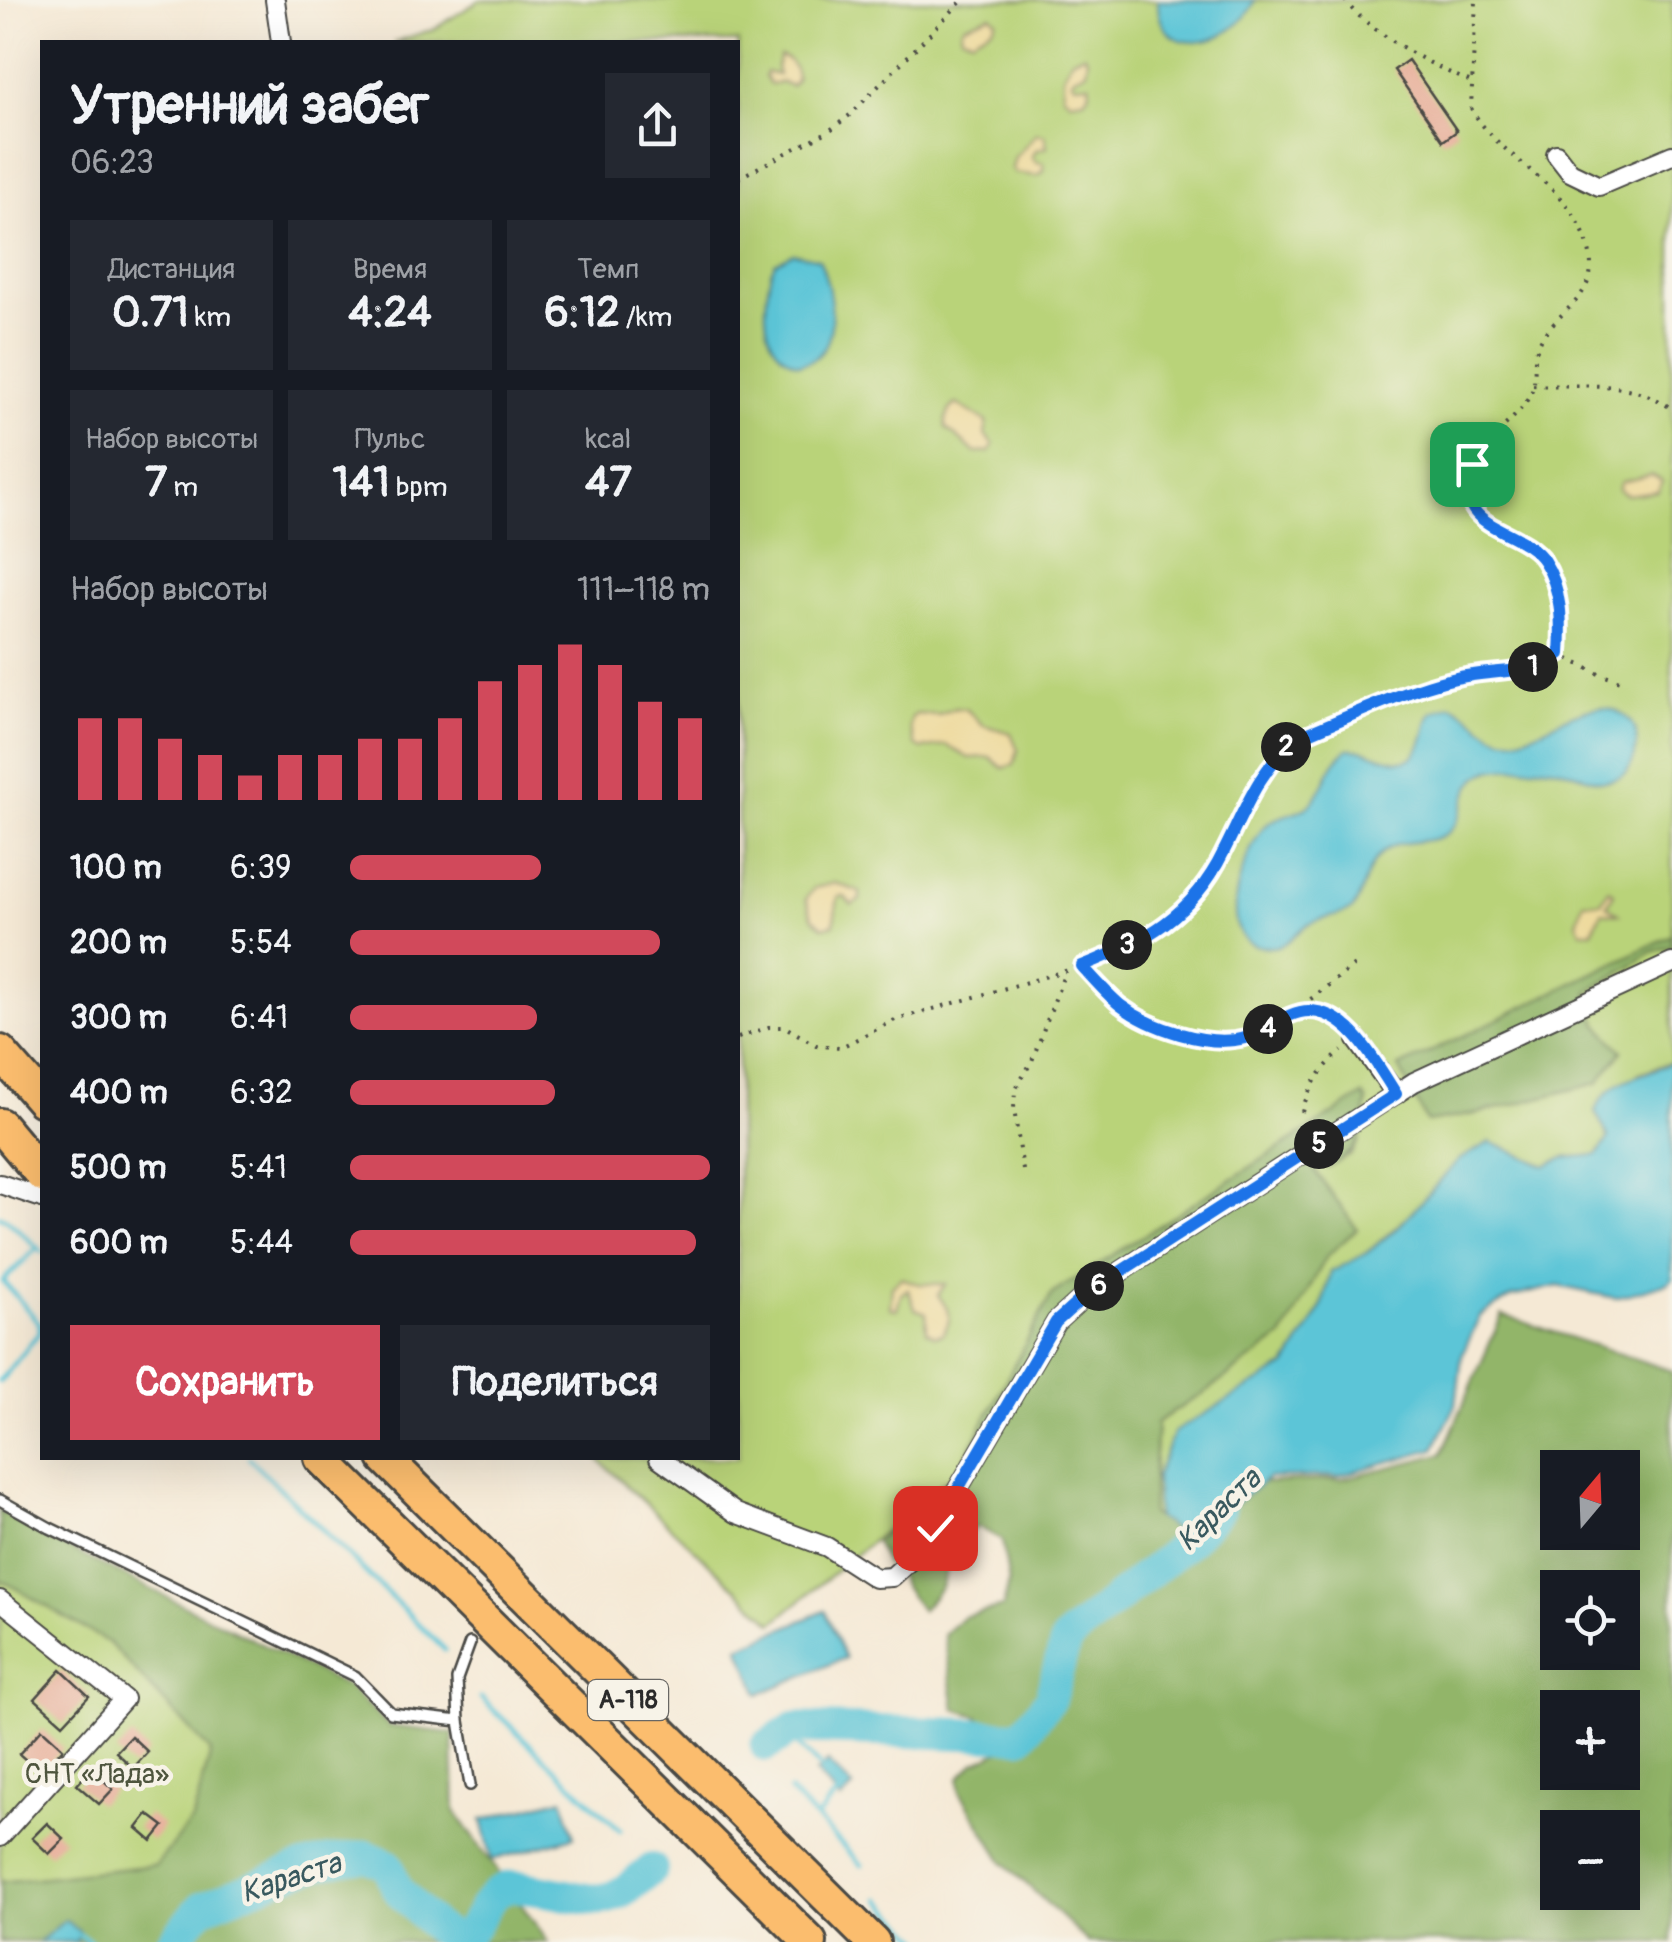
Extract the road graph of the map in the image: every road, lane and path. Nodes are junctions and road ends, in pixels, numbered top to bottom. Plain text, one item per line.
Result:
1 (275, 0) edge
2 (963, 0) edge
3 (1346, 0) edge
4 (1476, 0) edge
5 (281, 40) edge
6 (1472, 82) junction
7 (1556, 154) dead end
8 (1672, 154) edge
9 (740, 177) edge
10 (1533, 386) junction
11 (1672, 409) edge
12 (1560, 654) junction
13 (1626, 684) dead end
14 (1358, 963) dead end
15 (1672, 963) edge
16 (1082, 966) junction
17 (1065, 972) junction
18 (1290, 1016) junction
19 (740, 1037) edge
20 (1358, 1040) junction
21 (0, 1052) edge
22 (1396, 1094) junction
23 (40, 1098) edge
24 (1302, 1112) dead end
25 (0, 1125) edge
26 (1023, 1170) dead end
27 (40, 1173) edge
28 (0, 1184) edge
29 (40, 1197) edge
30 (323, 1460) edge
31 (386, 1460) edge
32 (662, 1460) edge
33 (0, 1500) edge
34 (0, 1600) edge
35 (470, 1643) dead end
36 (459, 1721) junction
37 (470, 1784) dead end
38 (0, 1838) edge
39 (810, 1942) edge
40 (873, 1942) edge

1 - 5 street
2 - 9 path
3 - 6 path
4 - 6 path
6 - 10 path
7 - 8 street
10 - 11 path
10 - 12 path
12 - 13 path
12 - 16 path
14 - 18 path
15 - 22 street
16 - 17 path
16 - 18 path
17 - 19 path
17 - 26 path
18 - 20 path
20 - 22 street
20 - 24 path
21 - 23 highway
22 - 32 street
25 - 27 highway
28 - 29 street
30 - 39 highway, А-118
31 - 40 highway, А-118
33 - 36 lane
34 - 38 street
35 - 36 lane
36 - 37 lane

